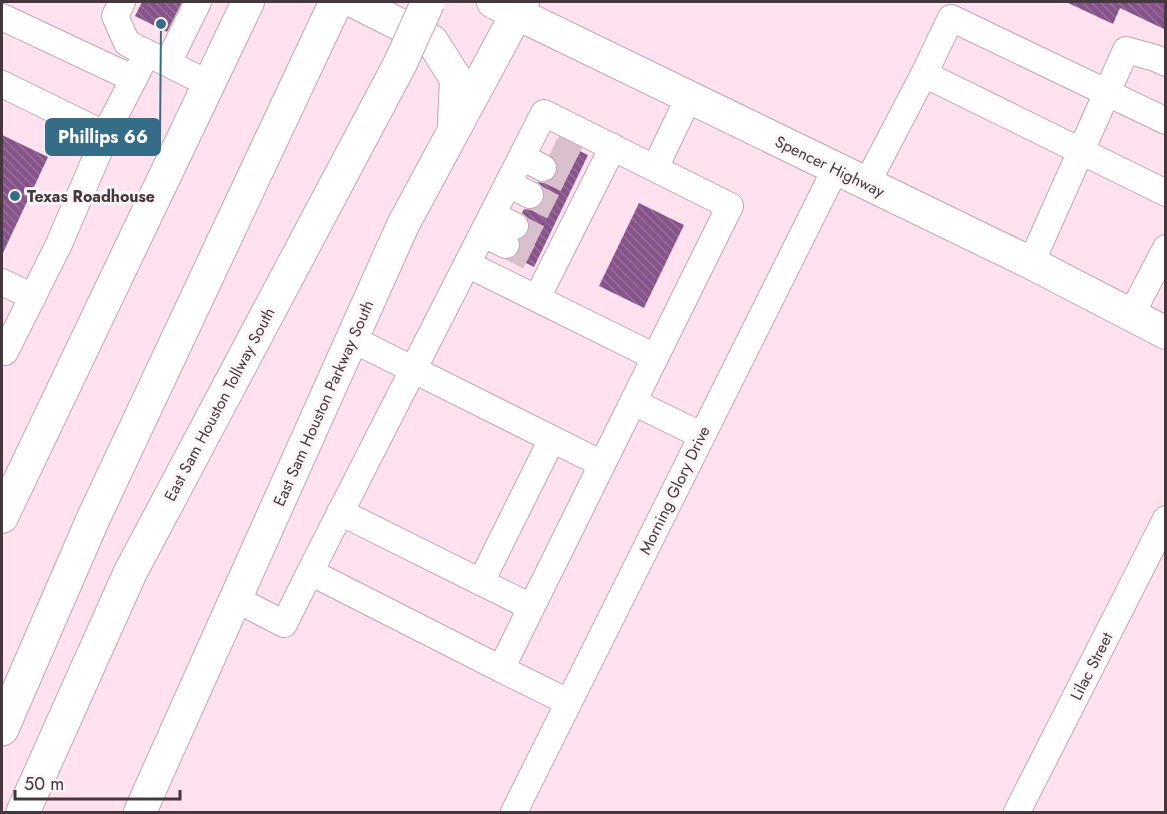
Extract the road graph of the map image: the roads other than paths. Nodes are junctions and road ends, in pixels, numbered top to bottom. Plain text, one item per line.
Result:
1 (122, 2) edge
2 (198, 2) edge
3 (355, 2) edge
4 (428, 2) edge
5 (250, 3) edge
6 (511, 6) edge
7 (330, 14) edge
8 (2, 17) edge
9 (158, 58) junction
10 (1166, 63) edge
11 (924, 74) junction
12 (134, 79) junction
13 (2, 84) edge
14 (209, 84) junction
15 (1107, 93) junction
16 (689, 97) junction
17 (1166, 122) edge
18 (453, 132) junction
19 (106, 135) junction
20 (613, 147) junction
21 (1081, 152) junction
22 (655, 168) junction
23 (836, 168) junction
24 (867, 183) junction
25 (1166, 193) edge
26 (487, 224) junction
27 (510, 236) tunnel mouth
28 (1166, 248) edge
29 (1031, 263) junction
30 (467, 264) junction
31 (2, 282) edge
32 (33, 297) junction
33 (537, 298) junction
34 (1131, 315) junction
35 (1166, 333) edge
36 (352, 339) junction
37 (2, 351) edge
38 (655, 357) junction
39 (413, 369) junction
40 (633, 402) junction
41 (701, 435) junction
42 (552, 439) junction
43 (602, 464) junction
44 (340, 512) junction
45 (2, 517) edge
46 (1166, 519) edge
47 (310, 572) junction
48 (481, 582) junction
49 (236, 599) junction
50 (531, 607) junction
51 (501, 669) junction
52 (568, 702) junction
53 (2, 729) edge
54 (24, 813) edge
55 (140, 813) edge
56 (514, 813) edge
57 (1017, 813) edge

1 - 9 street
2 - 9 street
3 - 18 main road
4 - 54 highway, East Sam Houston Tollway South, bridge
5 - 14 main road
6 - 16 main road, Spencer Highway
6 - 18 main road, East Sam Houston Parkway South
7 - 53 highway
8 - 12 street
9 - 12 street
9 - 14 street
10 - 15 street
11 - 15 street
11 - 21 street
11 - 24 street
12 - 19 street
13 - 19 street
14 - 45 main road
15 - 17 street
15 - 21 street
16 - 22 street
16 - 23 main road, Spencer Highway
18 - 36 main road, East Sam Houston Parkway South
19 - 32 street
20 - 22 street
20 - 26 street
20 - 33 street
21 - 25 street
21 - 29 street
22 - 38 street
23 - 24 main road, Spencer Highway
23 - 41 street, Morning Glory Drive
24 - 29 main road, Spencer Highway
26 - 27 street
26 - 30 street
28 - 34 street
29 - 34 main road, Spencer Highway
30 - 33 street
30 - 39 street
31 - 32 street
32 - 37 street
33 - 38 street
34 - 35 main road, Spencer Highway
36 - 39 street
36 - 49 main road, East Sam Houston Parkway South
38 - 40 street
39 - 42 street
39 - 44 street
40 - 41 street
40 - 43 street
41 - 52 street, Morning Glory Drive
42 - 43 street
42 - 48 street
43 - 50 street
44 - 47 street
44 - 48 street
46 - 57 street, Lilac Street
47 - 49 street
47 - 51 street
48 - 50 street
49 - 55 main road, East Sam Houston Parkway South
50 - 51 street
51 - 52 street
52 - 56 street, Morning Glory Drive

